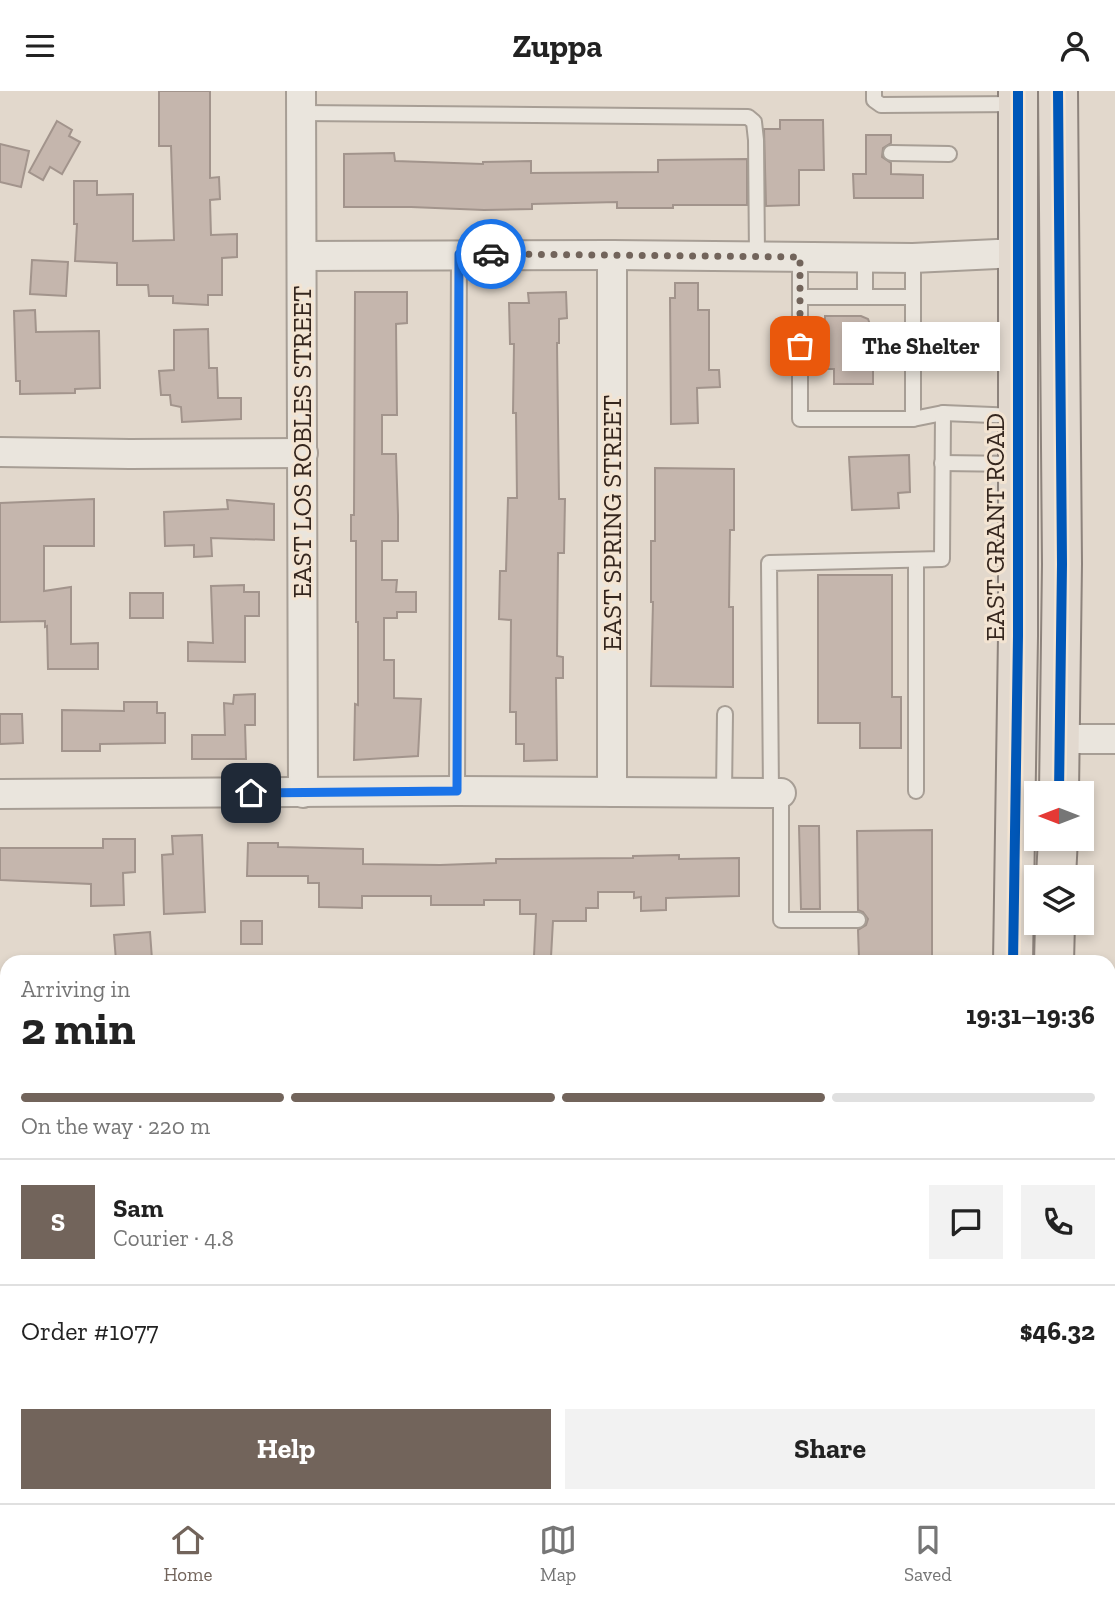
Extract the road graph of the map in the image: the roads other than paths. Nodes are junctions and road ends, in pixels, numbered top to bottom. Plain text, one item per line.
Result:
1 (874, 91) edge
2 (1058, 91) edge
3 (1018, 97) edge
4 (301, 102) edge
5 (891, 153) dead end
6 (949, 154) dead end
7 (1018, 253) junction
8 (459, 254) junction
9 (612, 255) junction
10 (302, 256) junction
11 (757, 256) junction
12 (800, 257) junction
13 (865, 257) junction
14 (913, 258) junction
15 (800, 297) junction
16 (865, 297) junction
17 (912, 297) junction
18 (943, 413) junction
19 (1017, 416) junction
20 (912, 419) junction
21 (0, 452) edge
22 (303, 453) junction
23 (942, 463) junction
24 (1017, 464) junction
25 (916, 560) junction
26 (725, 714) dead end
27 (1060, 739) junction
28 (1115, 739) edge
29 (1059, 781) edge
30 (457, 791) junction
31 (916, 791) dead end
32 (612, 792) junction
33 (303, 793) junction
34 (724, 793) junction
35 (776, 793) junction
36 (0, 794) edge
37 (858, 920) dead end
38 (1055, 935) edge
39 (1013, 955) edge
40 (1054, 955) edge

1 - 3 lane
2 - 27 main road
3 - 7 main road, EAST GRANT ROAD
4 - 10 street, EAST LOS ROBLES STREET
4 - 11 lane
5 - 6 lane
7 - 14 street
7 - 19 main road, EAST GRANT ROAD
8 - 9 street
8 - 10 street
8 - 30 lane
9 - 11 street
9 - 32 street, EAST SPRING STREET
10 - 22 street, EAST LOS ROBLES STREET
11 - 12 street
12 - 13 street
12 - 15 lane
13 - 14 street
13 - 16 lane
14 - 17 lane
15 - 16 lane
15 - 20 lane
16 - 17 lane
17 - 20 lane
18 - 19 lane
18 - 20 lane
18 - 23 lane
19 - 24 main road, EAST GRANT ROAD
21 - 22 street
22 - 33 street, EAST LOS ROBLES STREET
23 - 24 lane
23 - 25 lane
24 - 39 main road, EAST GRANT ROAD
25 - 31 lane
25 - 35 lane
26 - 34 lane
27 - 28 street
27 - 29 main road
30 - 32 street
30 - 33 street
32 - 34 street
33 - 36 street
34 - 35 street
35 - 37 lane
38 - 40 main road

